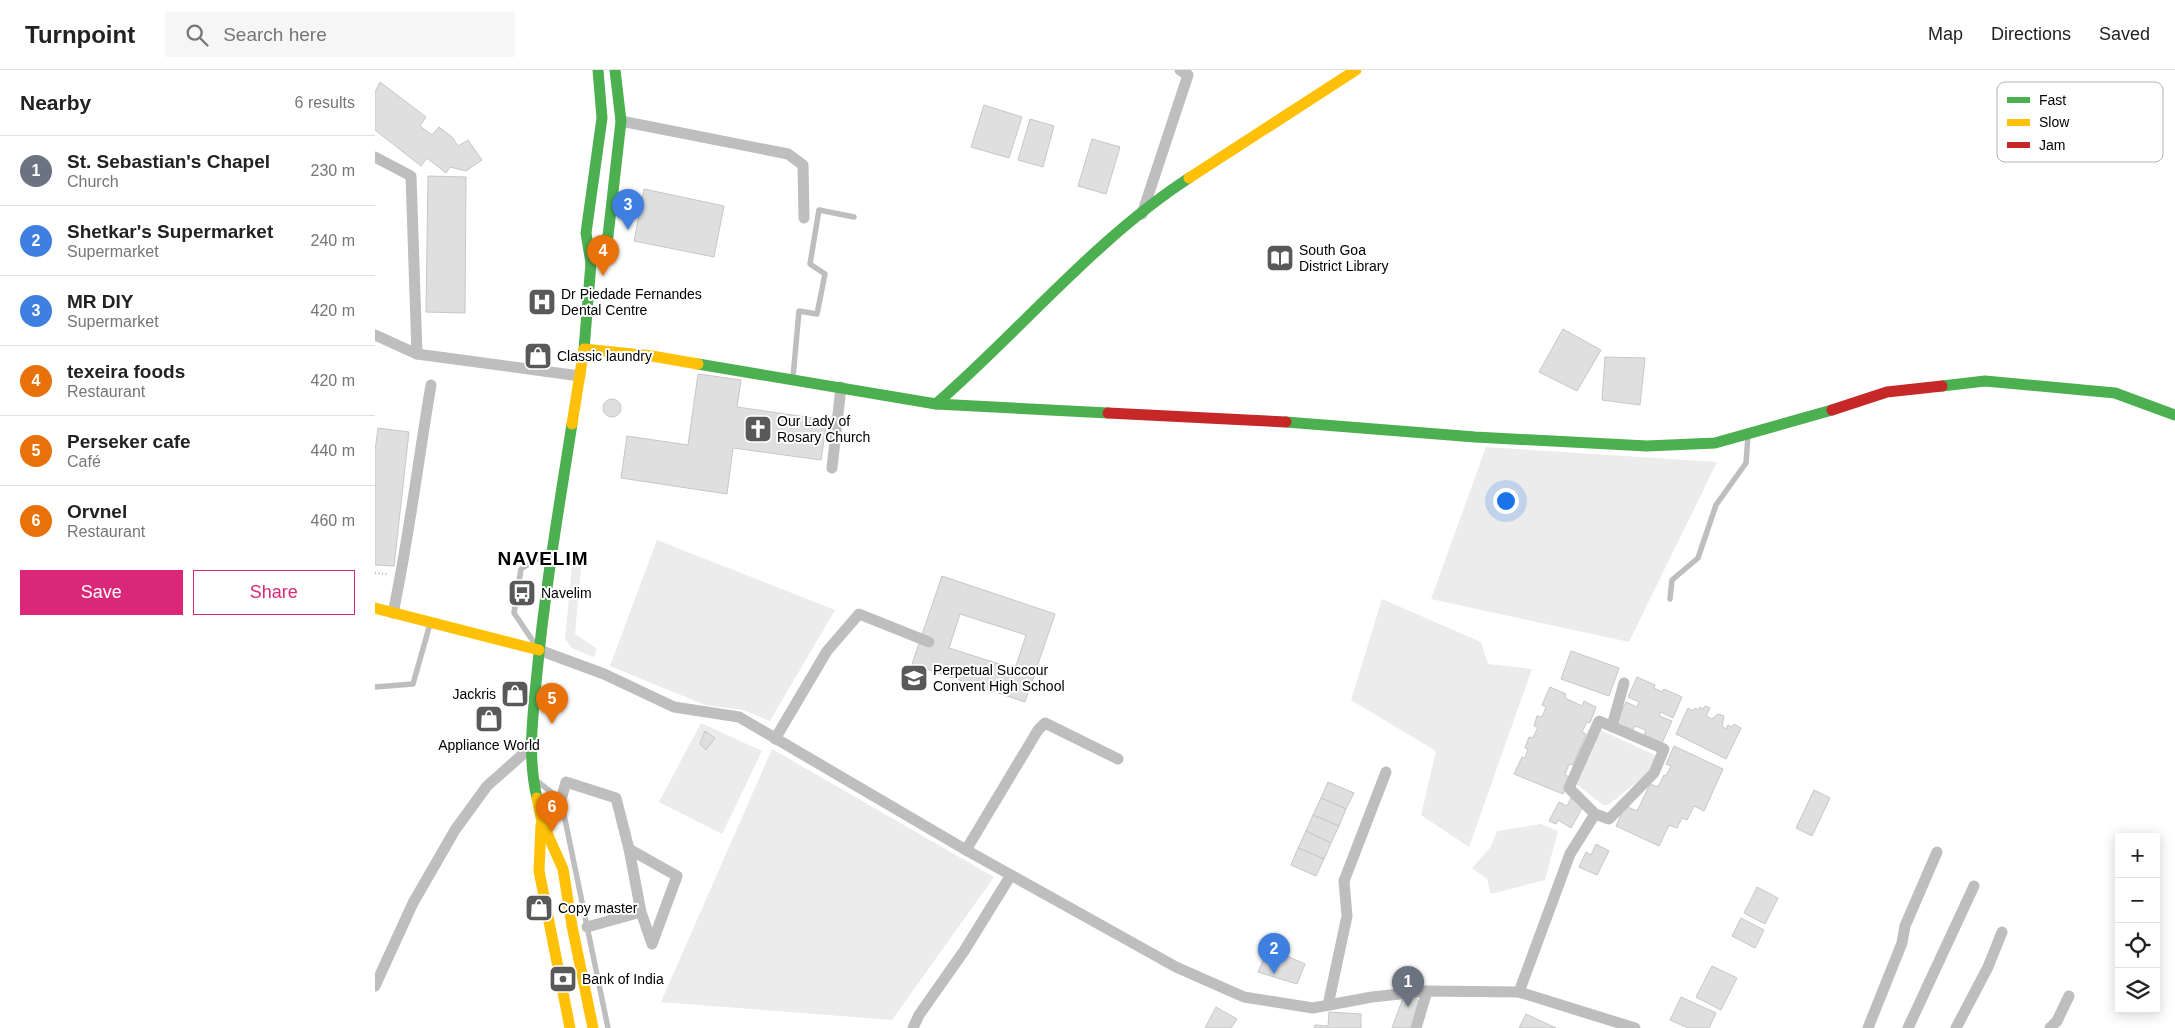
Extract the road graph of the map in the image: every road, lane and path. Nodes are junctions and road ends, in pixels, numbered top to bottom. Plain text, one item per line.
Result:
1 (598, 70) edge
2 (615, 70) edge
3 (1180, 70) edge
4 (1356, 70) edge
5 (621, 121) junction
6 (375, 157) edge
7 (1142, 214) junction
8 (853, 217) dead end
9 (804, 218) dead end
10 (591, 263) junction
11 (375, 335) edge
12 (584, 349) junction
13 (417, 354) junction
14 (580, 376) junction
15 (792, 379) junction
16 (431, 385) dead end
17 (841, 387) junction
18 (936, 404) junction
19 (2175, 415) edge
20 (1748, 434) junction
21 (831, 468) dead end
22 (552, 548) junction
23 (1670, 599) dead end
24 (375, 608) edge
25 (393, 613) junction
26 (430, 622) junction
27 (929, 642) dead end
28 (539, 650) junction
29 (1625, 683) dead end
30 (375, 687) edge
31 (1611, 726) junction
32 (775, 739) junction
33 (530, 748) junction
34 (1118, 759) dead end
35 (1386, 772) dead end
36 (533, 778) junction
37 (561, 800) junction
38 (1595, 814) junction
39 (541, 822) junction
40 (629, 849) junction
41 (966, 850) junction
42 (1937, 852) dead end
43 (1011, 875) junction
44 (1974, 886) dead end
45 (641, 912) junction
46 (587, 927) junction
47 (2002, 932) dead end
48 (375, 986) edge
49 (1427, 991) junction
50 (1519, 992) junction
51 (2069, 996) dead end
52 (1328, 1005) junction
53 (570, 1028) edge
54 (593, 1028) edge
55 (607, 1028) edge
56 (913, 1028) edge
57 (1416, 1028) edge
58 (1635, 1028) edge
59 (1868, 1028) edge
60 (1908, 1028) edge
61 (1956, 1028) edge
62 (2050, 1028) edge

1 - 10 main road
2 - 5 main road
3 - 7 street
4 - 7 main road
5 - 9 street
5 - 10 main road
6 - 13 street
7 - 18 main road
8 - 15 lane
10 - 12 main road
11 - 13 street
12 - 14 main road
12 - 15 main road
13 - 14 street
14 - 22 main road
15 - 17 main road
16 - 25 street
17 - 18 main road
17 - 21 street
18 - 20 main road
19 - 20 main road
20 - 23 lane
22 - 28 main road
22 - 28 lane
24 - 25 main road
25 - 26 main road
26 - 28 main road
26 - 30 lane
27 - 32 street
28 - 32 street
28 - 33 main road
29 - 31 street
31 - 38 street
31 - 38 street
32 - 41 street
33 - 36 main road
33 - 48 street
34 - 41 street
35 - 52 street
36 - 37 lane
36 - 39 main road
37 - 40 street
37 - 46 lane
38 - 50 street
39 - 53 main road
39 - 54 main road
40 - 45 street
40 - 45 street
41 - 43 street
42 - 59 street
43 - 52 street
43 - 56 street
44 - 60 street
45 - 46 street
46 - 55 lane
47 - 61 street
49 - 50 street
49 - 52 street
49 - 57 street
50 - 58 street
51 - 62 street

